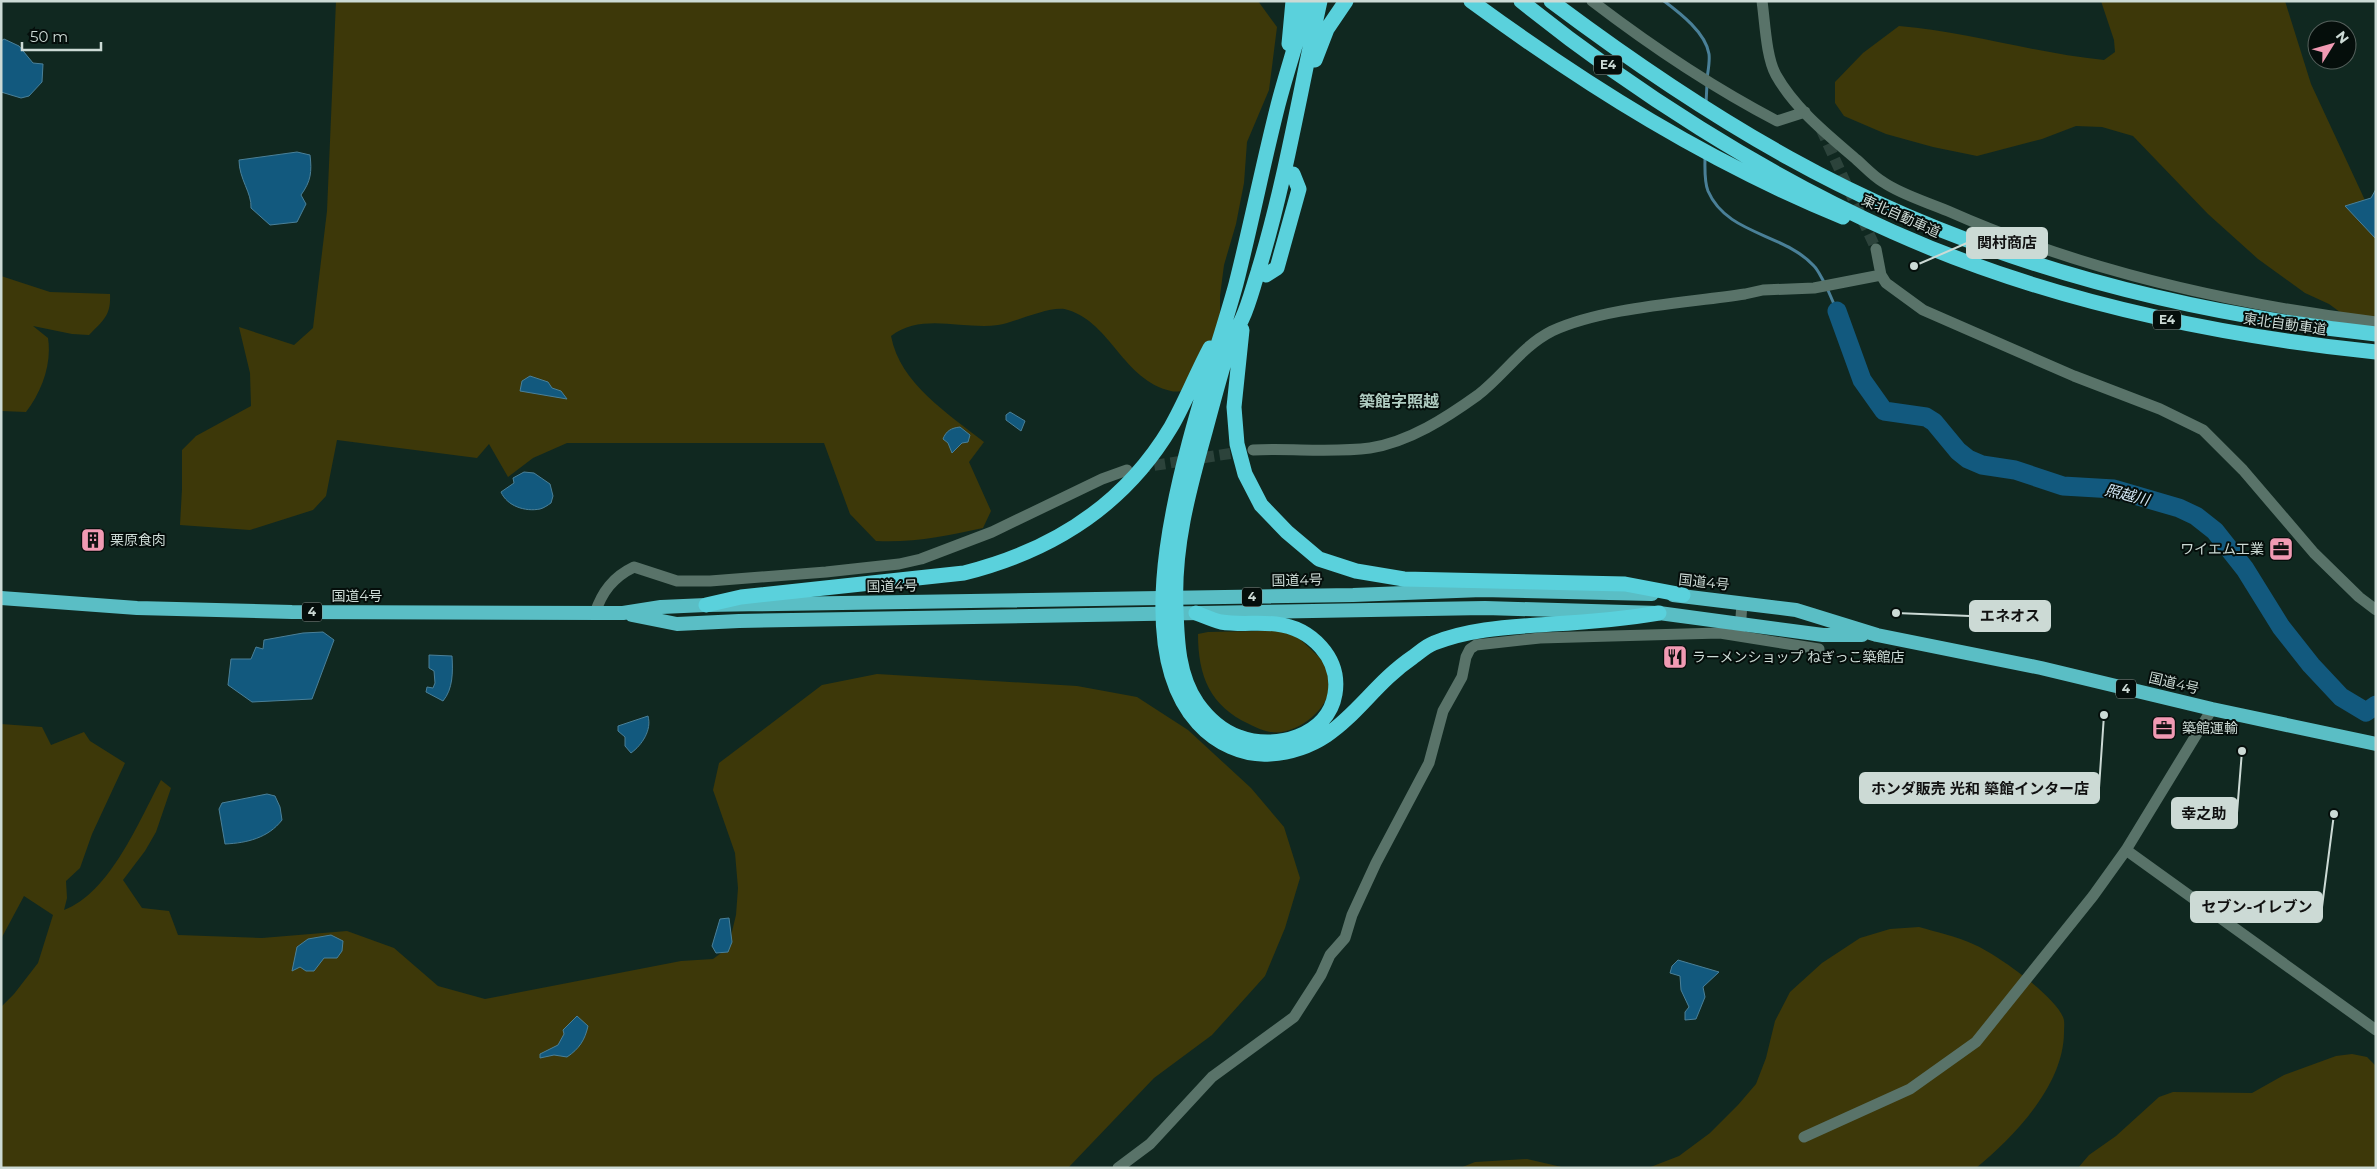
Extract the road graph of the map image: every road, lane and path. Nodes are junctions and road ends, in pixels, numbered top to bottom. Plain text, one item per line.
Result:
1 (1293, 1) edge
2 (1307, 1) edge
3 (1320, 1) edge
4 (1346, 1) edge
5 (1471, 1) edge
6 (1521, 1) edge
7 (1551, 1) edge
8 (1592, 1) edge
9 (1762, 1) edge
10 (1298, 98) junction
11 (1280, 100) junction
12 (1805, 112) junction
13 (1288, 151) junction
14 (1744, 163) junction
15 (1876, 249) tunnel mouth
16 (1881, 275) junction
17 (1245, 310) junction
18 (1227, 316) junction
19 (2376, 322) edge
20 (2376, 334) edge
21 (2376, 352) edge
22 (1253, 450) tunnel mouth
23 (1127, 470) tunnel mouth
24 (1172, 566) junction
25 (1683, 595) junction
26 (1, 598) edge
27 (1742, 602) junction
28 (706, 605) junction
29 (2376, 610) edge
30 (595, 613) junction
31 (624, 613) junction
32 (1196, 613) junction
33 (1659, 614) junction
34 (1740, 629) junction
35 (1877, 635) junction
36 (1170, 638) junction
37 (1819, 649) dead end
38 (2212, 709) junction
39 (2376, 744) edge
40 (2126, 850) junction
41 (2376, 1030) edge
42 (1804, 1137) dead end
43 (1118, 1168) edge

1 - 11 highway
2 - 11 highway
3 - 10 highway
4 - 10 highway
5 - 14 highway
6 - 14 highway, E4
7 - 20 highway, 東北自動車道 / E4
8 - 12 street
9 - 12 street
10 - 13 highway
11 - 18 highway
12 - 19 street
13 - 17 highway
13 - 17 highway
14 - 21 highway, 東北自動車道 / E4
15 - 16 street
16 - 22 street
16 - 29 street
17 - 24 highway
17 - 25 highway
18 - 24 highway
18 - 28 highway
23 - 30 street
24 - 36 highway
25 - 27 highway, 国道4号 / 4
25 - 28 highway, 国道4号 / 4
26 - 30 highway, 国道4号 / 4
27 - 34 street
27 - 35 highway, 国道4号 / 4
28 - 31 highway, 国道4号 / 4
30 - 31 highway, 国道4号 / 4
31 - 32 highway, 国道4号 / 4
32 - 33 highway, 国道4号 / 4
32 - 36 highway
33 - 34 highway, 国道4号 / 4
33 - 36 highway
34 - 35 highway, 国道4号 / 4
34 - 37 street
34 - 43 street
35 - 38 highway, 国道4号 / 4
38 - 39 highway, 国道4号 / 4
38 - 40 street
40 - 41 street
40 - 42 street

